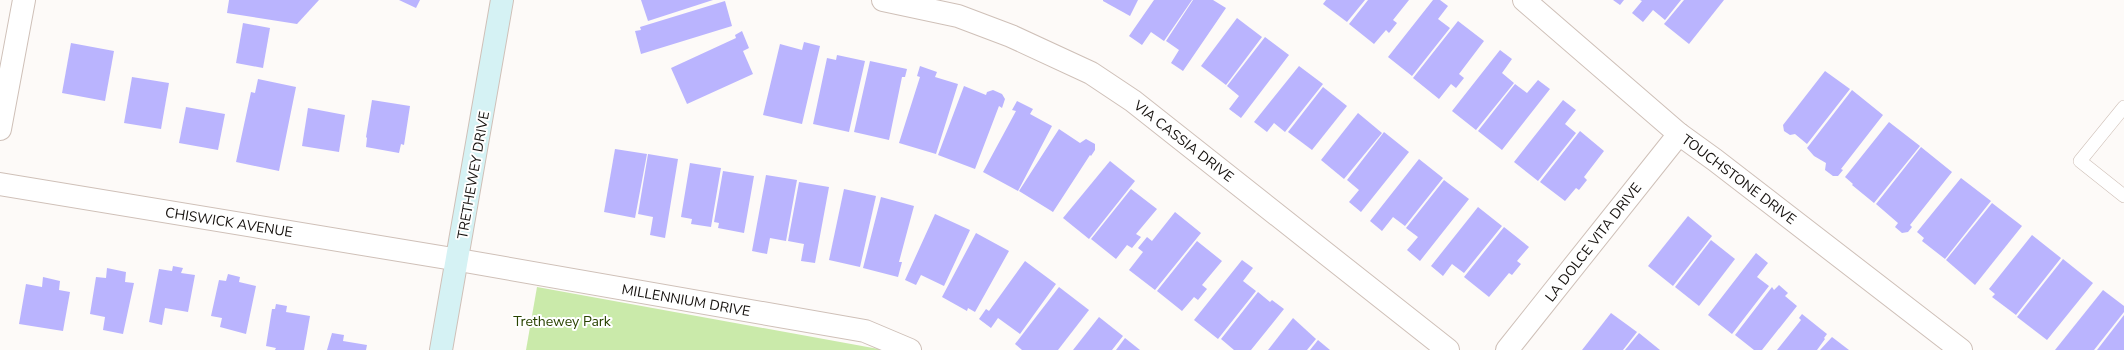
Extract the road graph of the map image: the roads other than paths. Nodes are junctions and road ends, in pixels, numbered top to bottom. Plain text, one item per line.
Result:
1 (24, 0) edge
2 (502, 0) edge
3 (884, 0) edge
4 (1524, 0) edge
5 (2124, 107) edge
6 (0, 129) edge
7 (1678, 134) junction
8 (0, 184) edge
9 (2124, 196) edge
10 (459, 260) junction
11 (442, 350) edge
12 (910, 350) edge
13 (1448, 350) edge
14 (1507, 350) edge
15 (1960, 350) edge

1 - 6 street
2 - 10 main road, TRETHEWEY DRIVE
3 - 13 street, VIA CASSIA DRIVE
4 - 7 street, TOUCHSTONE DRIVE
5 - 9 lane
7 - 14 street, LA DOLCE VITA DRIVE
7 - 15 street, TOUCHSTONE DRIVE
8 - 10 street, CHISWICK AVENUE
10 - 11 main road, TRETHEWEY DRIVE
10 - 12 street, MILLENNIUM DRIVE

